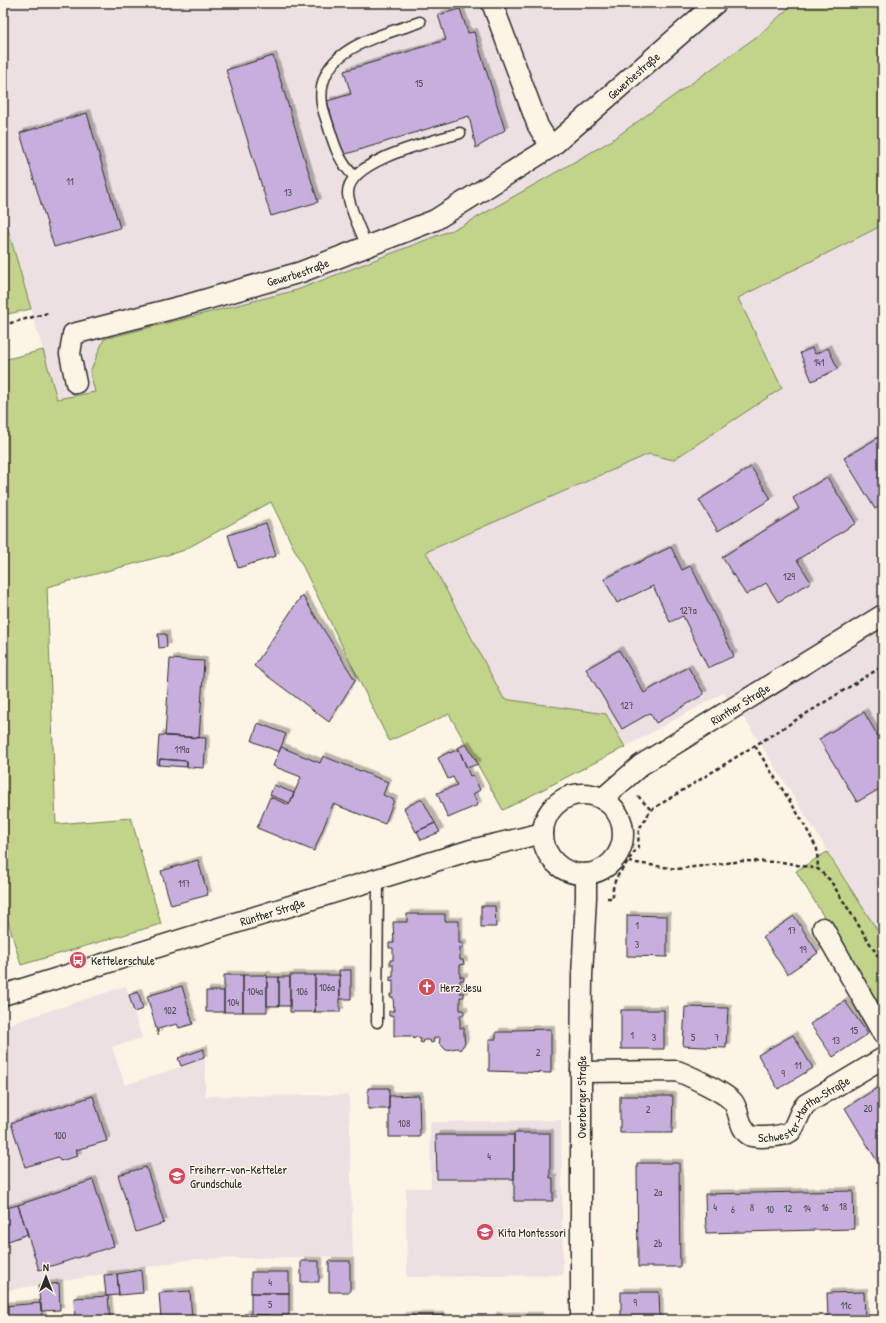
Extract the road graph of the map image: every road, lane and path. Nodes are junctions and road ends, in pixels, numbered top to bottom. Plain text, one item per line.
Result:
1 (492, 3) edge
2 (716, 3) edge
3 (420, 22) dead end
4 (460, 133) dead end
5 (552, 148) junction
6 (354, 176) junction
7 (366, 246) junction
8 (48, 313) dead end
9 (3, 325) edge
10 (76, 383) dead end
11 (883, 615) edge
12 (883, 666) edge
13 (755, 746) junction
14 (602, 799) junction
15 (543, 833) junction
16 (629, 862) junction
17 (818, 869) junction
18 (586, 874) junction
19 (378, 879) junction
20 (586, 897) junction
21 (823, 928) dead end
22 (883, 964) edge
23 (3, 995) edge
24 (378, 1022) dead end
25 (883, 1034) edge
26 (883, 1058) edge
27 (581, 1072) junction
28 (581, 1320) edge

1 - 5 street
2 - 5 street, Gewerbestraße
3 - 6 lane
4 - 6 lane
5 - 7 street, Gewerbestraße
6 - 7 lane
7 - 10 street, Gewerbestraße
8 - 9 path
11 - 14 street, Rünther Straße
12 - 13 path
13 - 16 path
13 - 17 path
14 - 15 street
14 - 18 street
15 - 18 street
15 - 19 street, Rünther Straße
16 - 17 path
16 - 20 path
17 - 22 path
18 - 20 street, Overberger Straße
19 - 23 street, Rünther Straße
19 - 24 lane
20 - 27 street, Overberger Straße
21 - 25 street
26 - 27 street, Schwester-Martha-Straße
27 - 28 street, Overberger Straße

